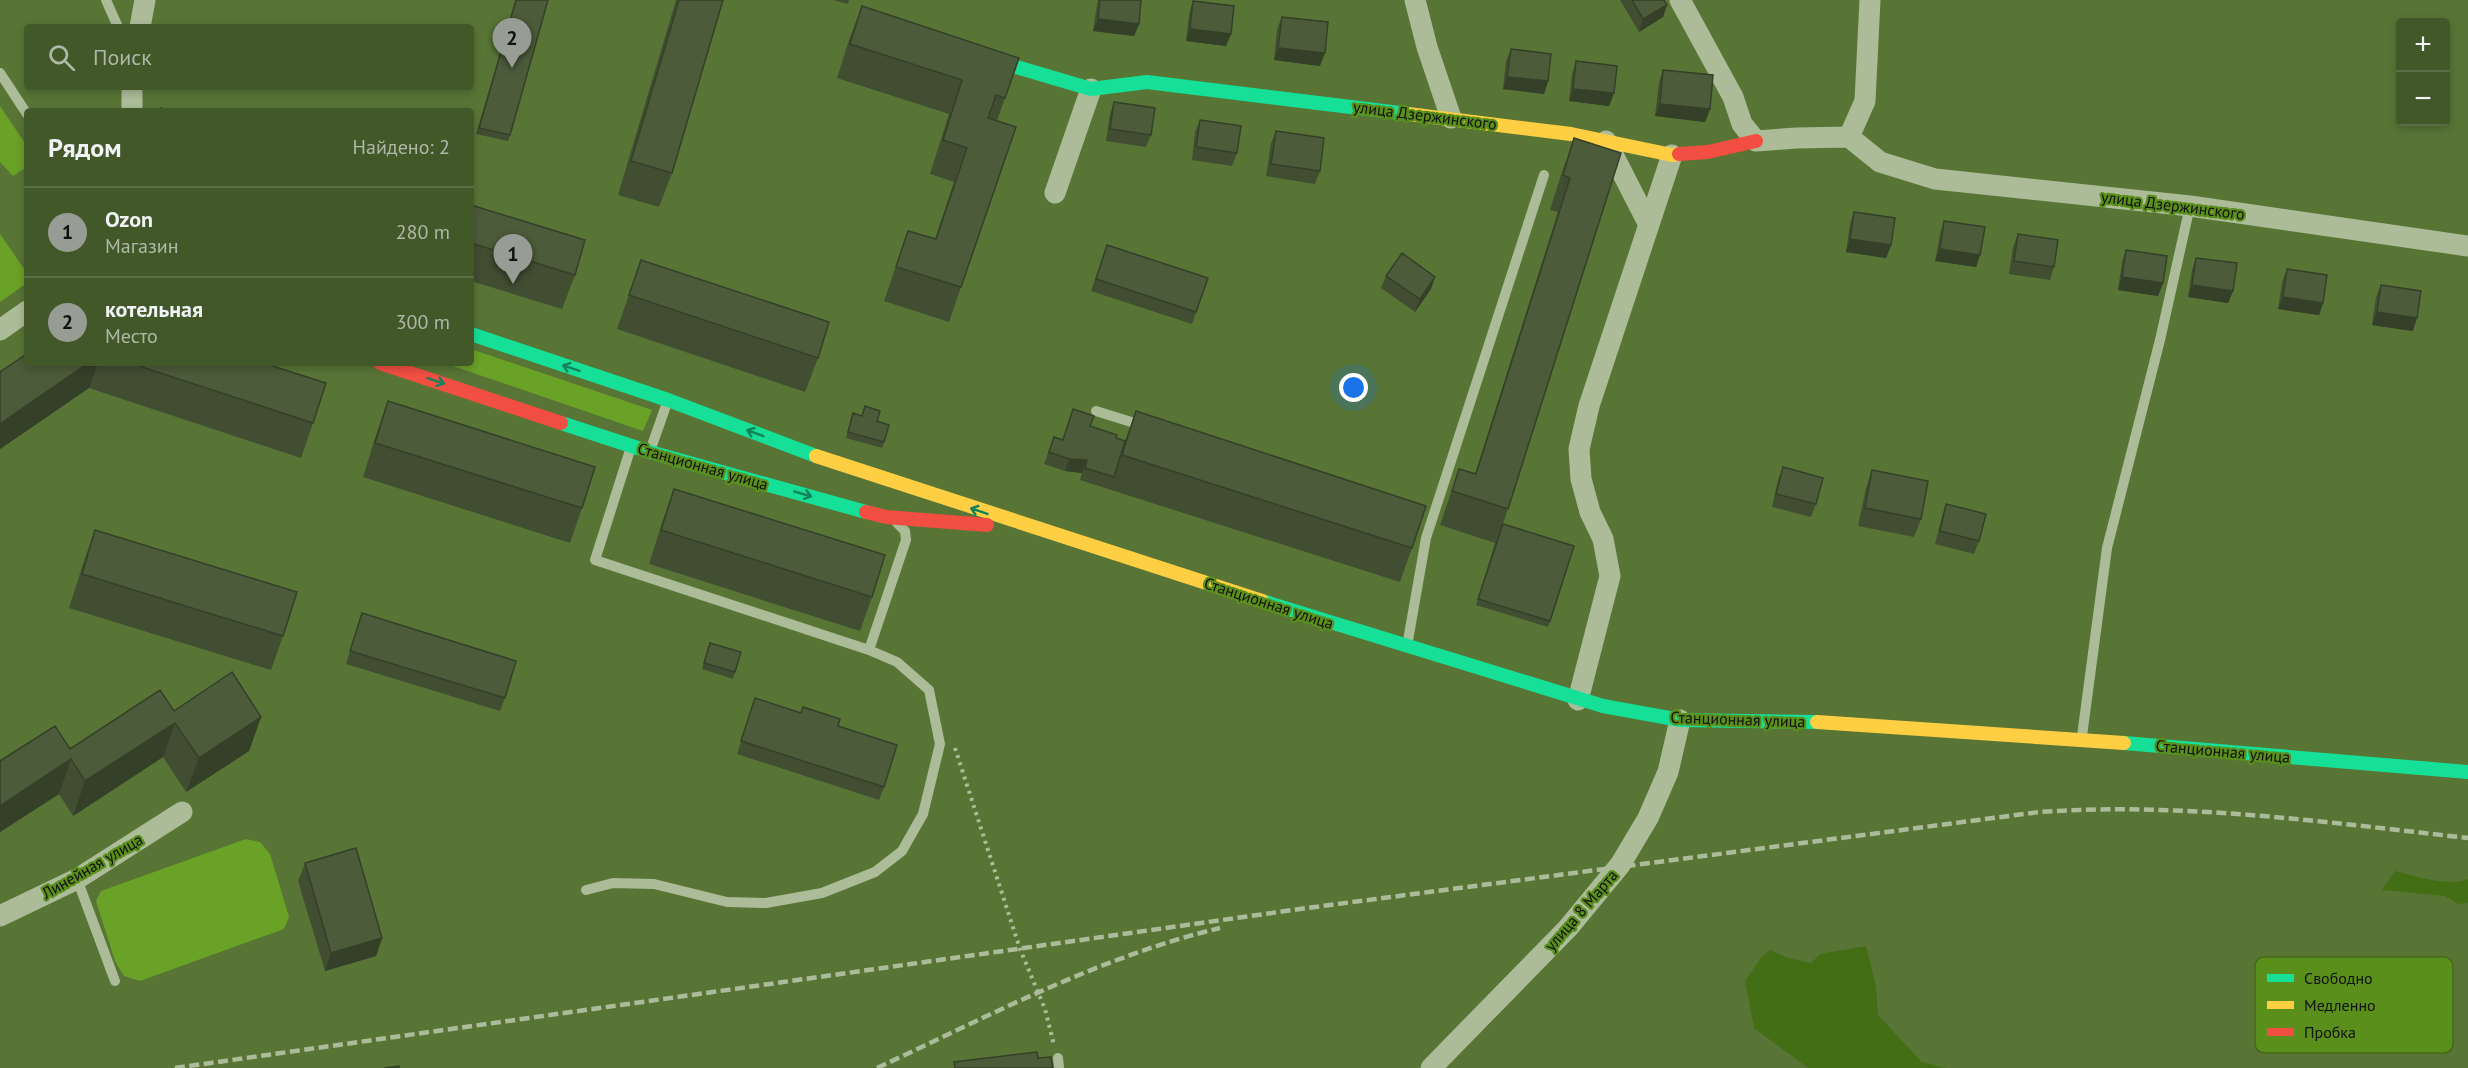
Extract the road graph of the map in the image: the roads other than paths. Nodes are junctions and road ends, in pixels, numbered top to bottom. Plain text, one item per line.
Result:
1 (106, 0) edge
2 (145, 0) edge
3 (1415, 0) edge
4 (1680, 0) edge
5 (1870, 0) edge
6 (117, 24) edge
7 (141, 24) edge
8 (970, 53) edge
9 (0, 73) edge
10 (1091, 89) junction
11 (132, 90) edge
12 (132, 108) edge
13 (24, 109) edge
14 (1450, 118) junction
15 (1742, 124) junction
16 (1849, 137) junction
17 (1606, 141) junction
18 (1756, 141) junction
19 (1726, 148) junction
20 (1672, 154) junction
21 (1544, 175) dead end
22 (1055, 193) dead end
23 (2190, 206) junction
24 (1648, 223) junction
25 (2468, 246) edge
26 (24, 313) edge
27 (0, 330) edge
28 (474, 335) edge
29 (389, 366) edge
30 (668, 400) junction
31 (1096, 411) dead end
32 (1152, 429) edge
33 (632, 446) junction
34 (650, 452) junction
35 (1422, 514) edge
36 (886, 517) junction
37 (1433, 517) junction
38 (1035, 529) junction
39 (1407, 647) junction
40 (869, 650) junction
41 (1578, 700) junction
42 (1680, 720) junction
43 (2082, 739) junction
44 (2468, 772) edge
45 (182, 812) dead end
46 (77, 879) junction
47 (586, 890) dead end
48 (0, 916) edge
49 (115, 981) dead end
50 (1431, 1068) edge

1 - 6 lane
2 - 7 street
3 - 14 street
4 - 15 street
5 - 16 street
8 - 10 street
9 - 13 lane
10 - 14 street, улица Дзержинского
10 - 22 street
11 - 12 street
14 - 17 street, улица Дзержинского
15 - 18 street
15 - 19 street
16 - 18 street
16 - 23 street, улица Дзержинского
17 - 20 street, улица Дзержинского
17 - 24 street
18 - 19 street, улица Дзержинского
19 - 20 street, улица Дзержинского
20 - 24 street
21 - 37 lane
23 - 25 street, улица Дзержинского
23 - 43 lane
24 - 41 street
26 - 27 street
30 -> 28 street, Станционная улица
29 -> 33 street, Станционная улица
30 - 34 lane
38 -> 30 street, Станционная улица
31 - 32 lane
33 - 34 street, Станционная улица
33 - 40 lane
34 -> 36 street, Станционная улица
35 - 37 lane
36 - 38 street, Станционная улица
36 - 40 lane
37 - 39 lane
38 - 39 street, Станционная улица
39 - 41 street, Станционная улица
40 - 47 lane
41 - 42 street, Станционная улица
42 - 43 street, Станционная улица
42 - 50 street, улица 8 Марта
43 - 44 street, Станционная улица
45 - 46 street, Линейная улица
46 - 48 street, Линейная улица
46 - 49 lane

